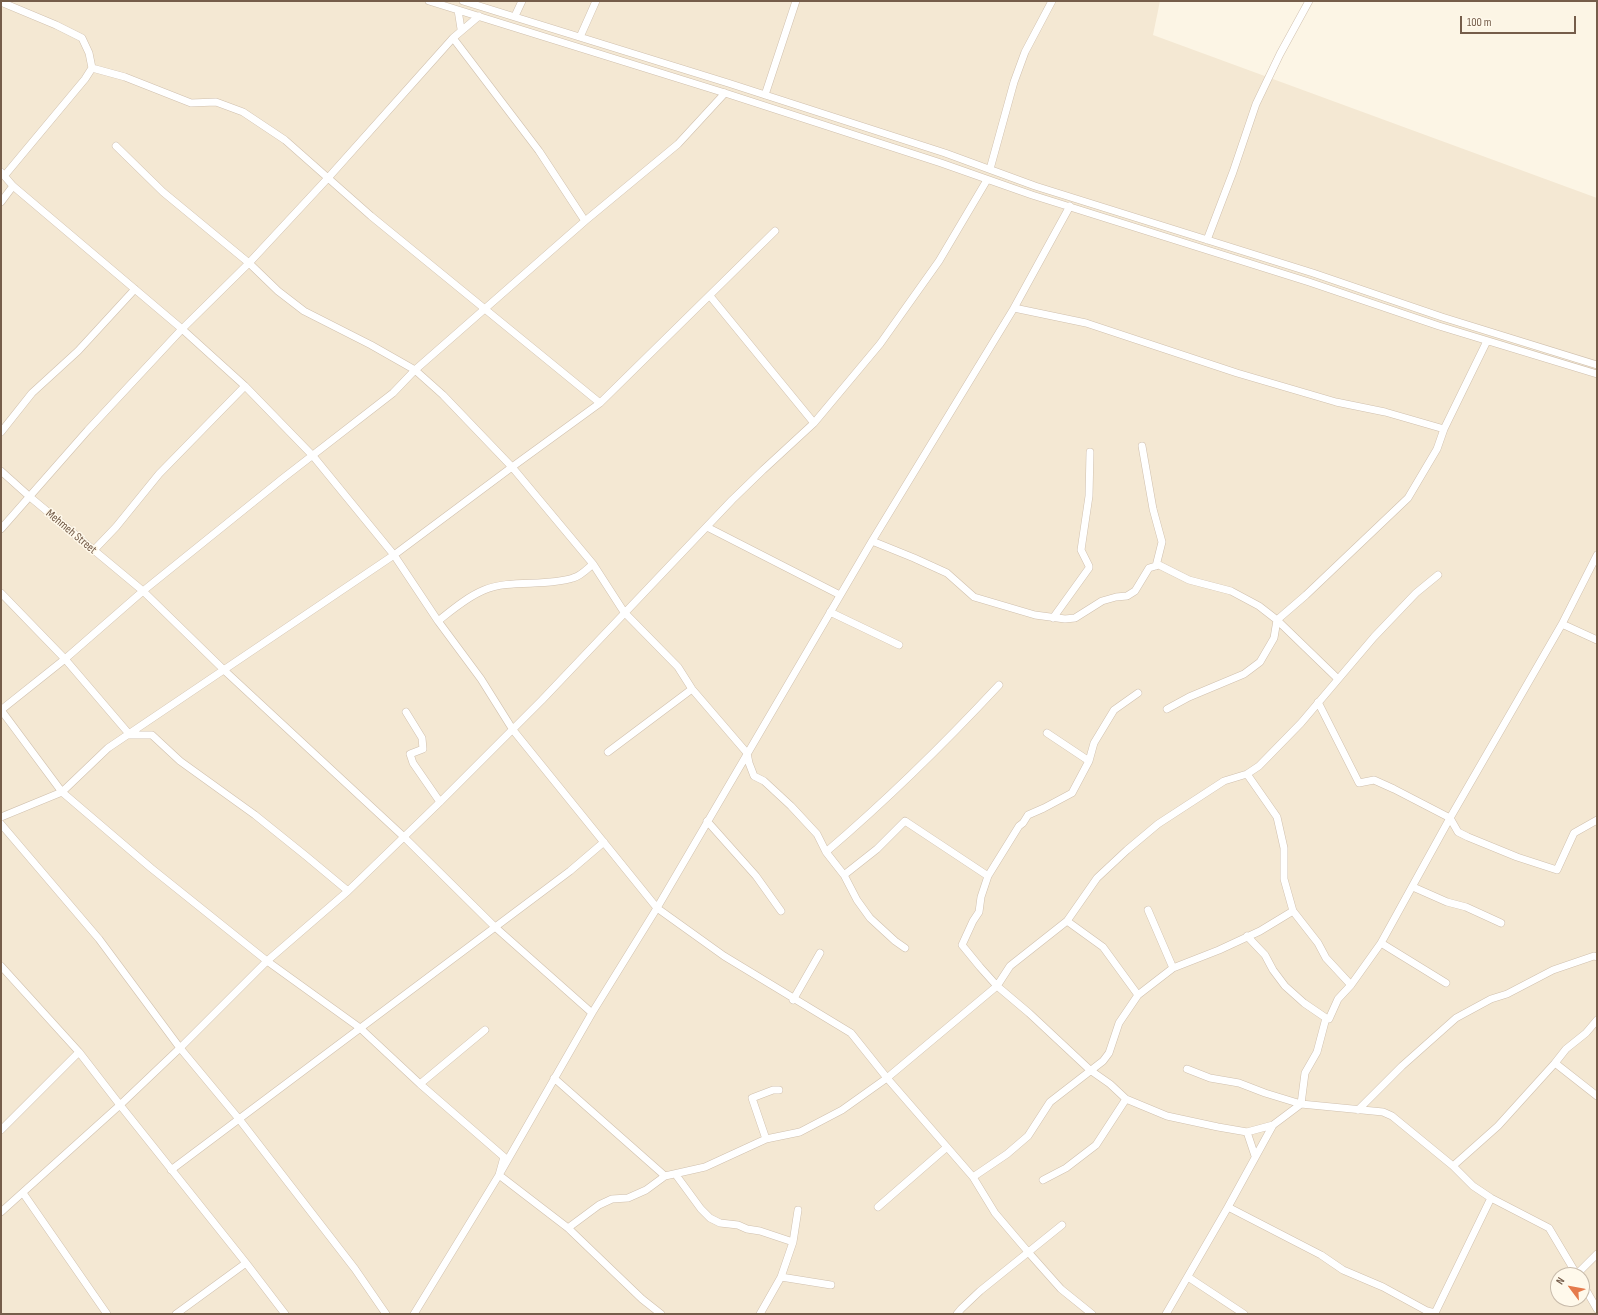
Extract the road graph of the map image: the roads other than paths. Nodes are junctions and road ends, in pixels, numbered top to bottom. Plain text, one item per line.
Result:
1 (429, 1) edge
2 (463, 1) edge
3 (522, 1) edge
4 (596, 1) edge
5 (796, 1) edge
6 (1052, 1) edge
7 (1309, 1) edge
8 (1, 2) edge
9 (458, 10) junction
10 (479, 16) junction
11 (515, 16) junction
12 (462, 29) junction
13 (580, 36) junction
14 (453, 38) junction
15 (92, 68) junction
16 (725, 93) junction
17 (764, 95) junction
18 (116, 146) dead end
19 (945, 153) junction
20 (941, 163) junction
21 (990, 169) junction
22 (3, 173) edge
23 (328, 178) junction
24 (987, 180) junction
25 (13, 186) junction
26 (1, 202) edge
27 (1070, 206) junction
28 (585, 221) junction
29 (775, 231) dead end
30 (1206, 240) junction
31 (249, 263) junction
32 (135, 289) junction
33 (710, 296) junction
34 (1014, 308) junction
35 (486, 309) junction
36 (182, 329) junction
37 (1487, 341) junction
38 (1597, 365) edge
39 (415, 370) junction
40 (1597, 374) edge
41 (245, 386) junction
42 (600, 403) junction
43 (814, 423) junction
44 (1444, 429) junction
45 (1, 432) edge
46 (1142, 446) dead end
47 (1090, 452) dead end
48 (313, 456) junction
49 (512, 467) junction
50 (1, 471) edge
51 (30, 497) junction
52 (707, 527) junction
53 (1, 529) edge
54 (872, 541) junction
55 (94, 550) junction
56 (394, 555) junction
57 (1597, 555) edge
58 (593, 564) junction
59 (1156, 566) junction
60 (1438, 575) dead end
61 (143, 591) junction
62 (1, 593) edge
63 (840, 596) junction
64 (624, 612) junction
65 (830, 612) junction
66 (1053, 618) junction
67 (1277, 620) junction
68 (438, 621) junction
69 (1562, 624) junction
70 (1597, 640) edge
71 (899, 645) dead end
72 (65, 659) junction
73 (225, 671) junction
74 (1338, 679) junction
75 (998, 685) dead end
76 (692, 689) junction
77 (1138, 692) dead end
78 (1318, 702) junction
79 (1167, 709) dead end
80 (1, 710) edge
81 (406, 712) dead end
82 (513, 730) junction
83 (1047, 733) dead end
84 (130, 735) junction
85 (608, 752) dead end
86 (747, 753) junction
87 (1089, 761) junction
88 (1247, 774) junction
89 (62, 792) junction
90 (440, 802) junction
91 (1, 817) edge
92 (1450, 818) junction
93 (1597, 820) edge
94 (707, 821) junction
95 (1, 824) edge
96 (404, 837) junction
97 (604, 842) junction
98 (826, 852) junction
99 (844, 875) junction
100 (988, 876) junction
101 (1413, 887) junction
102 (348, 891) junction
103 (657, 908) junction
104 (1148, 910) dead end
105 (781, 911) dead end
106 (1293, 911) junction
107 (1067, 921) junction
108 (1501, 923) dead end
109 (495, 927) junction
110 (1247, 936) junction
111 (1381, 943) junction
112 (905, 948) dead end
113 (820, 953) dead end
114 (1597, 957) edge
115 (267, 961) junction
116 (1, 966) edge
117 (1173, 968) junction
118 (1446, 983) dead end
119 (1351, 985) junction
120 (997, 986) junction
121 (1138, 995) junction
122 (793, 1000) junction
123 (592, 1013) junction
124 (1326, 1018) junction
125 (1597, 1020) edge
126 (360, 1028) junction
127 (485, 1030) dead end
128 (180, 1048) junction
129 (79, 1052) junction
130 (1555, 1063) junction
131 (1187, 1069) dead end
132 (1090, 1070) junction
133 (554, 1078) junction
134 (887, 1078) junction
135 (420, 1084) junction
136 (779, 1090) dead end
137 (1597, 1096) edge
138 (1126, 1099) junction
139 (1301, 1104) junction
140 (120, 1105) junction
141 (1358, 1110) junction
142 (239, 1119) junction
143 (1273, 1125) junction
144 (1, 1130) edge
145 (1247, 1132) junction
146 (766, 1140) junction
147 (948, 1147) junction
148 (1255, 1156) junction
149 (1453, 1166) junction
150 (171, 1170) junction
151 (499, 1175) junction
152 (676, 1175) junction
153 (665, 1176) junction
154 (973, 1177) junction
155 (1044, 1180) dead end
156 (23, 1193) junction
157 (1491, 1198) junction
158 (878, 1207) dead end
159 (1228, 1207) junction
160 (798, 1210) dead end
161 (1, 1212) edge
162 (1062, 1225) dead end
163 (568, 1228) junction
164 (793, 1242) junction
165 (1029, 1253) junction
166 (1597, 1254) edge
167 (246, 1263) junction
168 (1573, 1267) edge
169 (1584, 1267) edge
170 (1188, 1276) junction
171 (781, 1277) junction
172 (831, 1285) dead end
173 (1590, 1297) edge
174 (1597, 1309) edge
175 (108, 1314) edge
176 (176, 1314) edge
177 (285, 1314) edge
178 (386, 1314) edge
179 (414, 1314) edge
180 (661, 1314) edge
181 (760, 1314) edge
182 (958, 1314) edge
183 (1092, 1314) edge
184 (1166, 1314) edge
185 (1244, 1314) edge

1 - 9 street
2 - 11 street
3 - 11 street
4 - 13 street
5 - 17 street
6 - 21 street
7 - 30 street
8 - 15 street
9 - 10 street
9 - 12 street
10 - 12 street
10 - 16 street
11 - 13 street
12 - 14 street
13 - 17 street
14 - 23 street
14 - 28 street
15 - 22 street
15 - 23 street
16 - 20 street
16 - 28 street
17 - 19 street
18 - 31 street
19 - 20 street
19 - 21 street
20 - 24 street
21 - 30 street
22 - 25 street
23 - 31 street
23 - 35 street
24 - 27 street
24 - 43 street
25 - 26 street
25 - 32 street
27 - 34 street
27 - 37 street
28 - 35 street
29 - 33 street
30 - 38 street
31 - 36 street
31 - 39 street
32 - 36 street
32 - 45 street
33 - 42 street
33 - 43 street
34 - 44 street
34 - 54 street
35 - 39 street
35 - 42 street
36 - 41 street
36 - 51 street
37 - 40 street
37 - 44 street
39 - 48 street
39 - 49 street
41 - 48 street
41 - 55 street
42 - 49 street
43 - 52 street
44 - 67 street
46 - 59 street
47 - 66 street
48 - 56 street
48 - 61 street
49 - 56 street
49 - 58 street
50 - 51 street, Mehmeh Street
51 - 53 street
51 - 55 street, Mehmeh Street
52 - 63 street
52 - 64 street
54 - 63 street
54 - 66 street
55 - 61 street, Mehmeh Street
56 - 68 street
56 - 73 street
57 - 69 street
58 - 64 street
58 - 68 street
59 - 66 street
59 - 67 street
60 - 74 street
61 - 72 street
61 - 73 street, Mehmeh Street
62 - 72 street
63 - 65 street
64 - 76 street
64 - 82 street
65 - 71 street
65 - 86 street
67 - 74 street
67 - 79 street
68 - 82 street
69 - 70 street
69 - 92 street
72 - 80 street
72 - 84 street
73 - 84 street
73 - 96 street, Mehmeh Street
74 - 78 street
75 - 98 street
76 - 85 street
76 - 86 street
77 - 87 street
78 - 88 street
78 - 92 street
80 - 89 street
81 - 90 street
82 - 90 street
82 - 97 street
83 - 87 street
84 - 89 street
84 - 102 street
86 - 94 street
86 - 98 street
87 - 100 street
88 - 106 street
88 - 107 street
89 - 91 street
89 - 115 street
90 - 96 street
92 - 93 street
92 - 101 street
94 - 103 street
94 - 105 street
95 - 128 street
96 - 102 street
96 - 109 street, Mehmeh Street
97 - 103 street
97 - 109 street
98 - 99 street
99 - 100 street
99 - 112 street
100 - 120 street
101 - 108 street
101 - 111 street
102 - 115 street
103 - 122 street
103 - 123 street
104 - 117 street
106 - 110 street
106 - 119 street
107 - 120 street
107 - 121 street
109 - 123 street, Mehmeh Street
109 - 126 street
110 - 117 street
110 - 124 street
111 - 118 street
111 - 119 street
113 - 122 street
114 - 141 street
115 - 126 street
115 - 128 street
116 - 129 street
117 - 121 street
119 - 124 street
120 - 132 street
120 - 134 street
121 - 132 street
122 - 134 street
123 - 133 street
124 - 139 street
125 - 130 street
126 - 135 street
126 - 142 street
127 - 135 street
128 - 140 street
128 - 142 street
129 - 140 street
129 - 144 street
130 - 137 street
130 - 149 street
131 - 139 street
132 - 138 street
132 - 154 street
133 - 151 street
133 - 153 street
134 - 146 street
134 - 147 street
135 - 151 street
136 - 146 street
138 - 145 street
138 - 155 street
139 - 141 street
139 - 143 street
140 - 150 street
140 - 156 street
141 - 149 street
142 - 150 street
142 - 178 street
143 - 145 street
143 - 148 street
145 - 148 street
146 - 152 street
147 - 154 street
147 - 158 street
148 - 159 street
149 - 157 street
150 - 167 street
151 - 163 street
151 - 179 street
152 - 153 street
152 - 164 street
153 - 163 street
154 - 165 street
156 - 161 street
156 - 175 street
157 - 159 street
157 - 168 street
159 - 170 street
160 - 164 street
162 - 165 street
163 - 180 street
164 - 171 street
165 - 182 street
165 - 183 street
166 - 169 street
167 - 176 street
167 - 177 street
170 - 184 street
170 - 185 street
171 - 172 street
171 - 181 street
173 - 174 street

